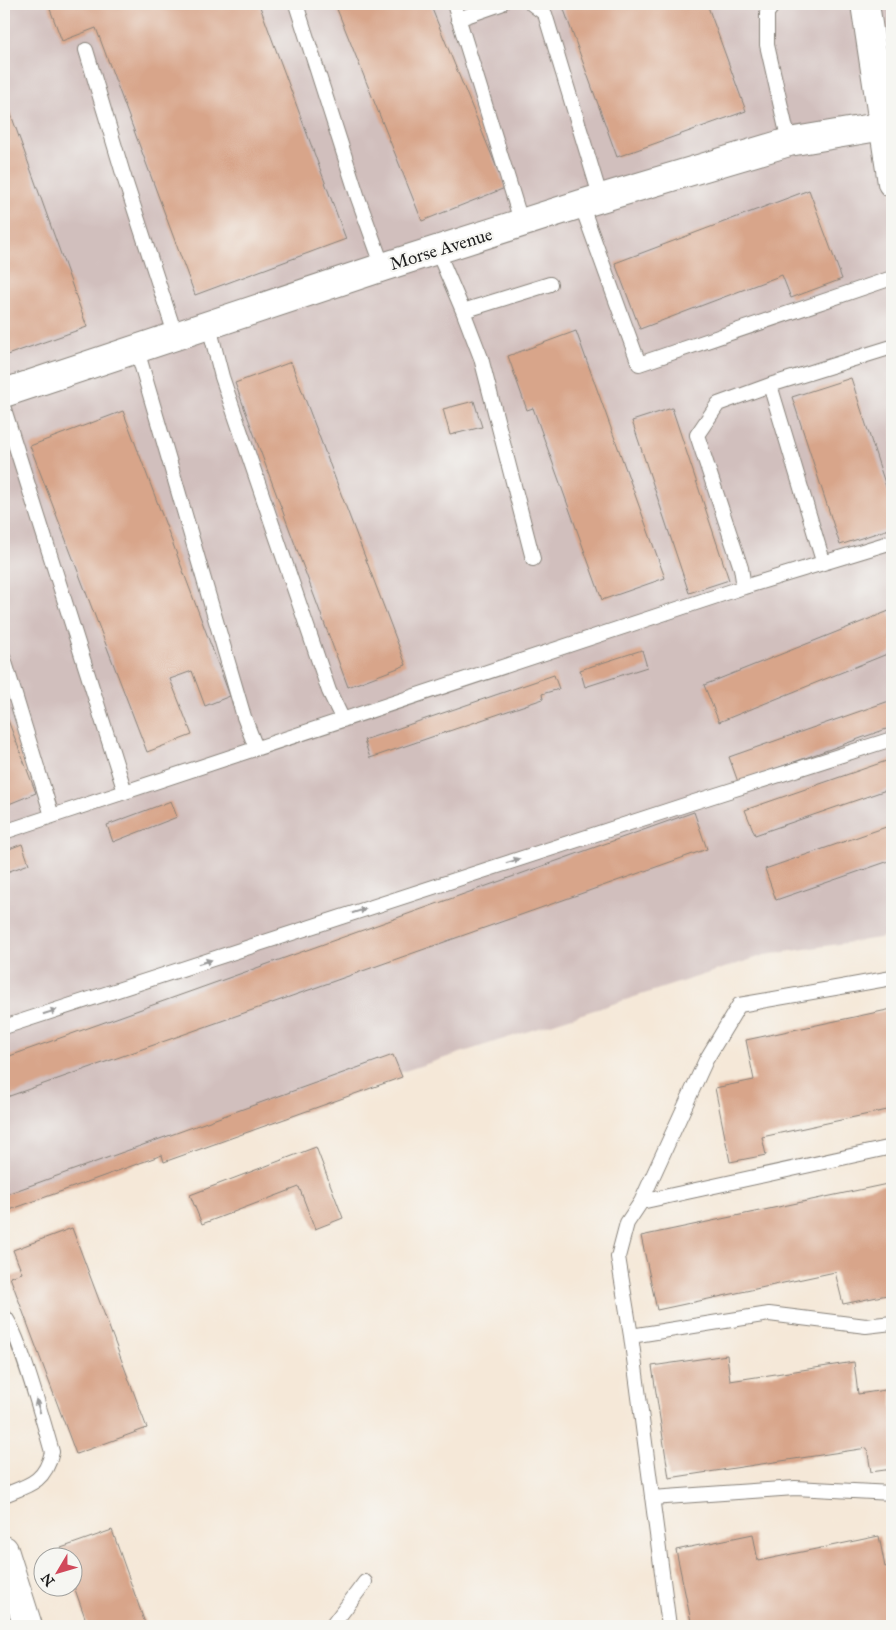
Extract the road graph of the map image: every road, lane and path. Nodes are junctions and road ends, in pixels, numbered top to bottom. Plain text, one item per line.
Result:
1 (296, 4) edge
2 (454, 4) edge
3 (501, 4) edge
4 (532, 4) edge
5 (774, 4) edge
6 (865, 4) edge
7 (458, 18) junction
8 (86, 50) dead end
9 (884, 126) junction
10 (789, 142) junction
11 (892, 183) edge
12 (591, 202) junction
13 (522, 224) junction
14 (437, 250) junction
15 (383, 267) junction
16 (892, 278) edge
17 (550, 284) dead end
18 (463, 311) junction
19 (209, 326) junction
20 (176, 337) junction
21 (892, 347) edge
22 (137, 350) junction
23 (770, 385) junction
24 (4, 393) edge
25 (4, 409) edge
26 (892, 542) edge
27 (533, 559) dead end
28 (823, 561) junction
29 (744, 587) junction
30 (4, 659) edge
31 (343, 720) junction
32 (892, 739) edge
33 (256, 748) junction
34 (125, 792) junction
35 (52, 816) junction
36 (4, 832) edge
37 (892, 978) edge
38 (4, 1027) edge
39 (892, 1147) edge
40 (641, 1202) junction
41 (4, 1316) edge
42 (892, 1323) edge
43 (631, 1336) junction
44 (892, 1493) edge
45 (4, 1495) edge
46 (652, 1498) junction
47 (4, 1550) edge
48 (365, 1582) dead end
49 (28, 1626) edge
50 (332, 1626) edge
51 (669, 1626) edge

1 - 15 lane
2 - 7 lane
3 - 7 lane
4 - 12 lane
5 - 10 lane
6 - 9 street
7 - 13 lane
8 - 20 lane
9 - 10 street, Morse Avenue
9 - 11 street
10 - 12 street, Morse Avenue
12 - 13 street, Morse Avenue
12 - 16 lane
13 - 14 street, Morse Avenue
14 - 15 street, Morse Avenue
14 - 18 lane
15 - 19 street, Morse Avenue
17 - 18 lane
18 - 27 lane
19 - 20 street, Morse Avenue
19 - 31 lane
20 - 22 street, Morse Avenue
21 - 23 lane
22 - 24 street, Morse Avenue
22 - 33 lane
23 - 28 lane
23 - 29 lane
25 - 34 lane
26 - 28 lane
28 - 29 lane
29 - 31 lane
30 - 35 lane
31 - 33 lane
38 -> 32 lane
33 - 34 lane
34 - 35 lane
35 - 36 lane
37 - 40 lane
39 - 40 lane
40 - 43 lane
45 -> 41 lane
42 - 43 lane
43 - 46 lane
44 - 46 lane
46 - 51 lane
47 - 49 street
48 - 50 lane

